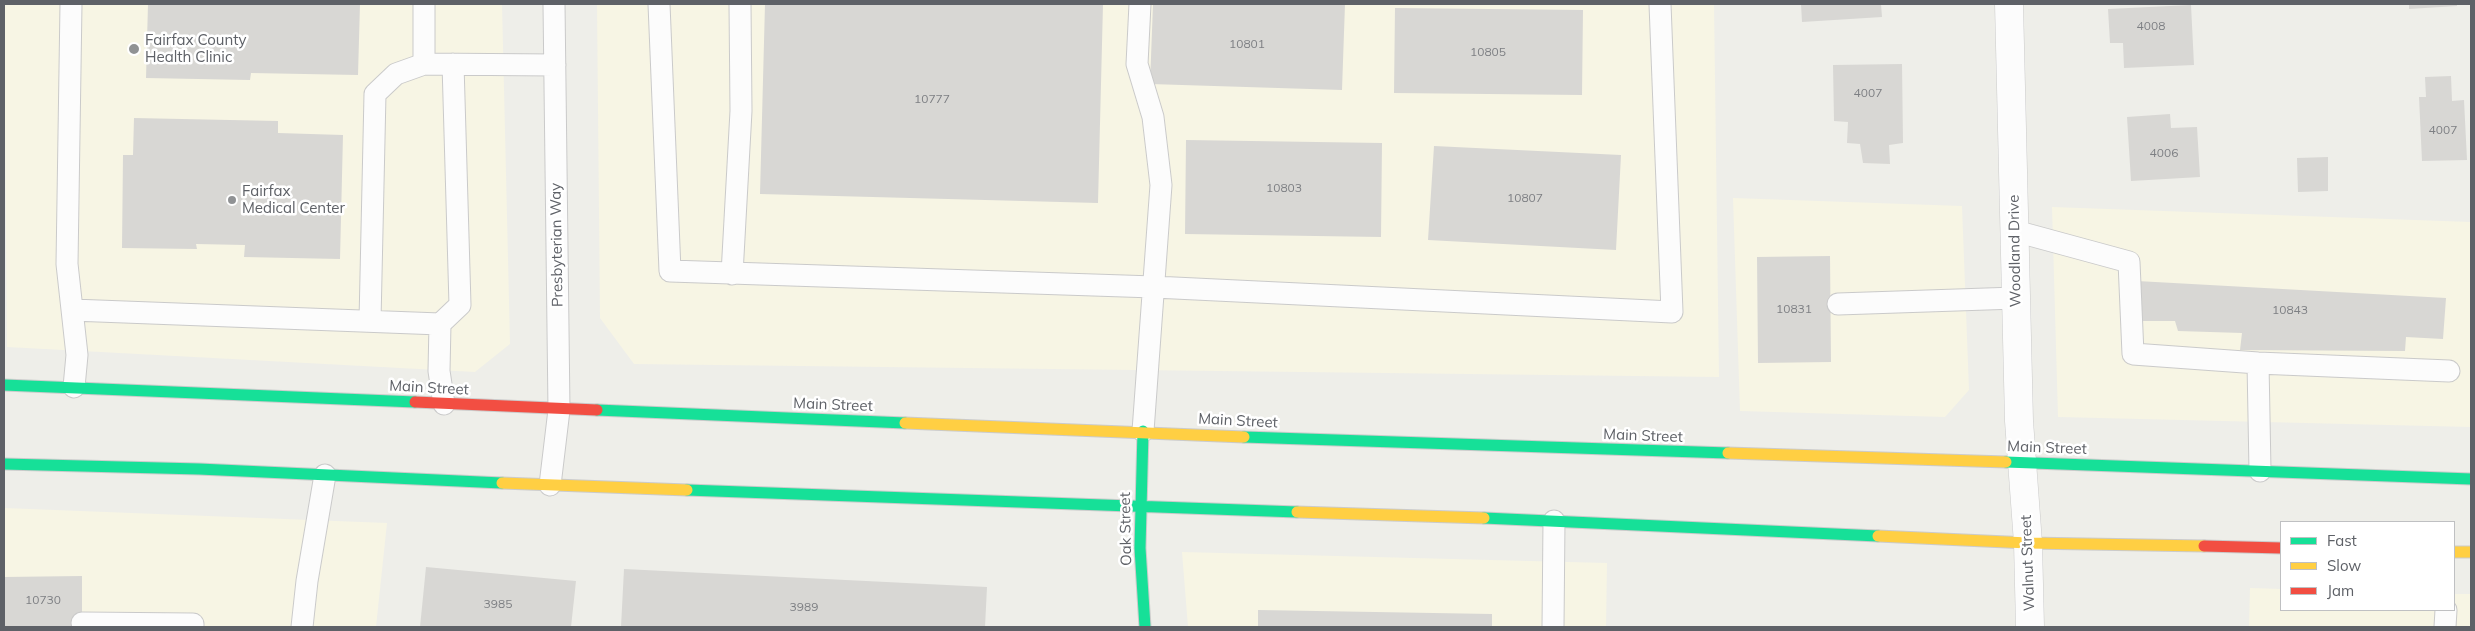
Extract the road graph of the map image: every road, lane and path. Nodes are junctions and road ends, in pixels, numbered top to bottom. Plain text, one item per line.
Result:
1 (72, 4) edge
2 (424, 4) edge
3 (554, 4) edge
4 (659, 4) edge
5 (740, 4) edge
6 (1140, 4) edge
7 (1660, 4) edge
8 (2009, 4) edge
9 (424, 64) junction
10 (453, 64) junction
11 (555, 65) junction
12 (2015, 231) junction
13 (732, 274) junction
14 (1154, 287) junction
15 (2016, 298) junction
16 (1838, 304) dead end
17 (72, 310) junction
18 (370, 321) junction
19 (440, 324) junction
20 (2258, 363) junction
21 (2450, 371) dead end
22 (4, 385) edge
23 (74, 387) junction
24 (444, 404) junction
25 (559, 410) junction
26 (1143, 431) junction
27 (2021, 462) junction
28 (4, 464) edge
29 (2260, 471) junction
30 (325, 475) junction
31 (2471, 479) edge
32 (550, 486) junction
33 (2025, 499) joint
34 (1139, 506) junction
35 (1554, 521) junction
36 (2028, 543) junction
37 (2280, 548) edge
38 (2455, 552) edge
39 (2471, 552) edge
40 (2446, 611) edge
41 (82, 623) dead end
42 (193, 627) edge
43 (302, 627) edge
44 (1145, 627) edge
45 (1552, 627) edge
46 (2030, 627) edge
47 (2445, 627) edge

1 - 17 lane
2 - 9 lane
3 - 11 lane, Presbyterian Way
4 - 13 lane
5 - 13 lane
6 - 14 lane
7 - 14 lane
8 - 12 street, Woodland Drive
9 - 10 lane
9 - 18 lane
10 - 11 lane
10 - 19 lane
11 - 25 lane, Presbyterian Way
12 - 15 street, Woodland Drive
12 - 20 lane
13 - 14 lane
14 - 26 lane
15 - 16 lane
15 - 27 street, Woodland Drive
17 - 18 lane
17 - 23 lane
18 - 19 lane
19 - 24 lane
20 - 21 lane
20 - 29 lane
22 - 23 main road, Main Street
23 - 24 main road, Main Street
24 - 25 main road, Main Street
25 - 26 main road, Main Street
25 - 32 lane, Presbyterian Way
26 - 27 main road, Main Street
26 - 34 main road, Oak Street
27 - 29 main road, Main Street
27 - 33 street, Woodland Drive
28 - 30 main road
29 - 31 main road, Main Street
30 - 32 main road
30 - 43 lane
32 - 34 main road
33 - 36 street, Walnut Street
34 - 35 main road
34 - 44 main road, Oak Street
35 - 36 main road
35 - 45 lane
36 - 37 main road
36 - 46 street, Walnut Street
38 - 39 main road
40 - 47 lane
41 - 42 lane

